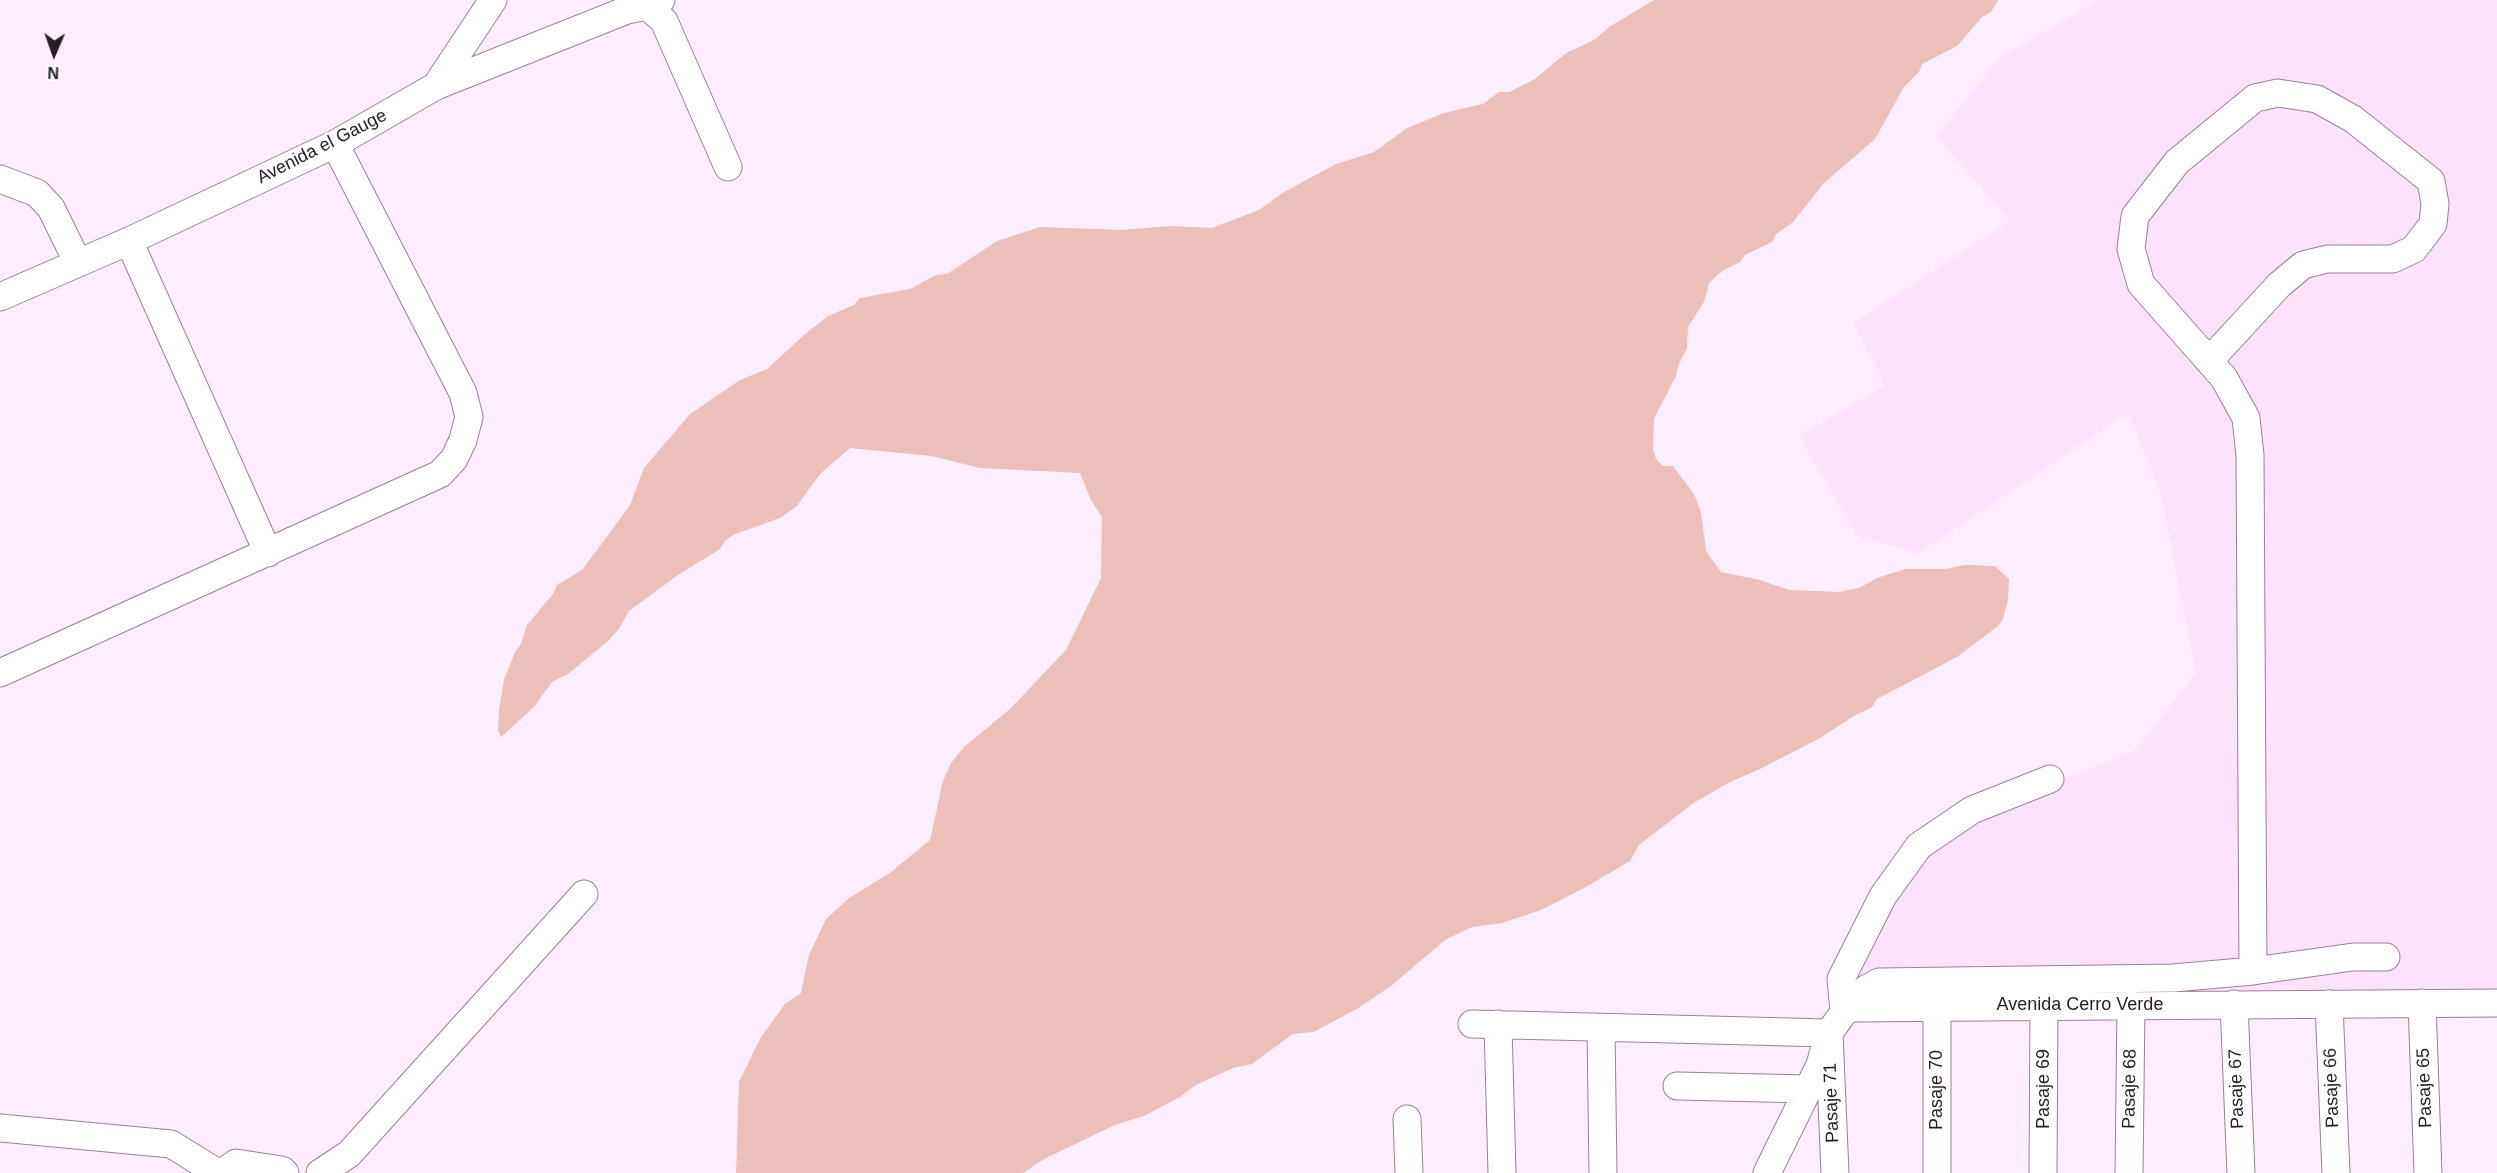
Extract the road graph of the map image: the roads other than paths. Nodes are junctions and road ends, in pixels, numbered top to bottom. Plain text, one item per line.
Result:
1 (493, 0) edge
2 (654, 3) edge
3 (436, 86) junction
4 (335, 144) junction
5 (728, 167) dead end
6 (0, 179) edge
7 (129, 241) junction
8 (78, 263) junction
9 (0, 297) edge
10 (2209, 361) junction
11 (268, 553) junction
12 (0, 673) edge
13 (2050, 779) dead end
14 (584, 894) dead end
15 (2386, 957) dead end
16 (2253, 971) junction
17 (2422, 1003) junction
18 (2497, 1003) edge
19 (2234, 1004) junction
20 (2329, 1004) junction
21 (2044, 1005) junction
22 (2131, 1005) junction
23 (1937, 1006) junction
24 (1842, 1018) junction
25 (1472, 1024) dead end
26 (1498, 1024) junction
27 (1601, 1029) junction
28 (1677, 1086) dead end
29 (1809, 1089) junction
30 (1407, 1119) dead end
31 (0, 1128) edge
32 (220, 1173) edge
33 (285, 1173) edge
34 (320, 1173) edge
35 (1409, 1173) edge
36 (1502, 1173) edge
37 (1603, 1173) edge
38 (1767, 1173) edge
39 (1834, 1173) edge
40 (1937, 1173) edge
41 (2043, 1173) edge
42 (2129, 1173) edge
43 (2241, 1173) edge
44 (2336, 1173) edge
45 (2428, 1173) edge

1 - 3 street
2 - 3 street, Avenida el Gauge
2 - 5 street
3 - 4 street, Avenida el Gauge
4 - 7 street, Avenida el Gauge
4 - 11 street
6 - 8 street
7 - 8 street, Avenida el Gauge
7 - 11 street
8 - 9 street, Avenida el Gauge
10 - 10 street
10 - 16 street
11 - 12 street
13 - 24 street, Pasaje 71
14 - 34 street
15 - 16 street
16 - 24 street
17 - 18 street, Avenida Cerro Verde
17 - 20 street, Avenida Cerro Verde
17 - 45 street, Pasaje 65
19 - 20 street, Avenida Cerro Verde
19 - 22 street, Avenida Cerro Verde
19 - 43 street, Pasaje 67
20 - 44 street, Pasaje 66
21 - 22 street, Avenida Cerro Verde
21 - 23 street, Avenida Cerro Verde
21 - 41 street, Pasaje 69
22 - 42 street, Pasaje 68
23 - 24 street, Avenida Cerro Verde
23 - 40 street, Pasaje 70
24 - 27 street, Avenida Cerro Verde
24 - 29 street
24 - 39 street, Pasaje 71
25 - 26 street, Avenida Cerro Verde
26 - 27 street, Avenida Cerro Verde
26 - 36 street
27 - 37 street
28 - 29 street
29 - 38 street
30 - 35 street
31 - 32 street
32 - 33 street

